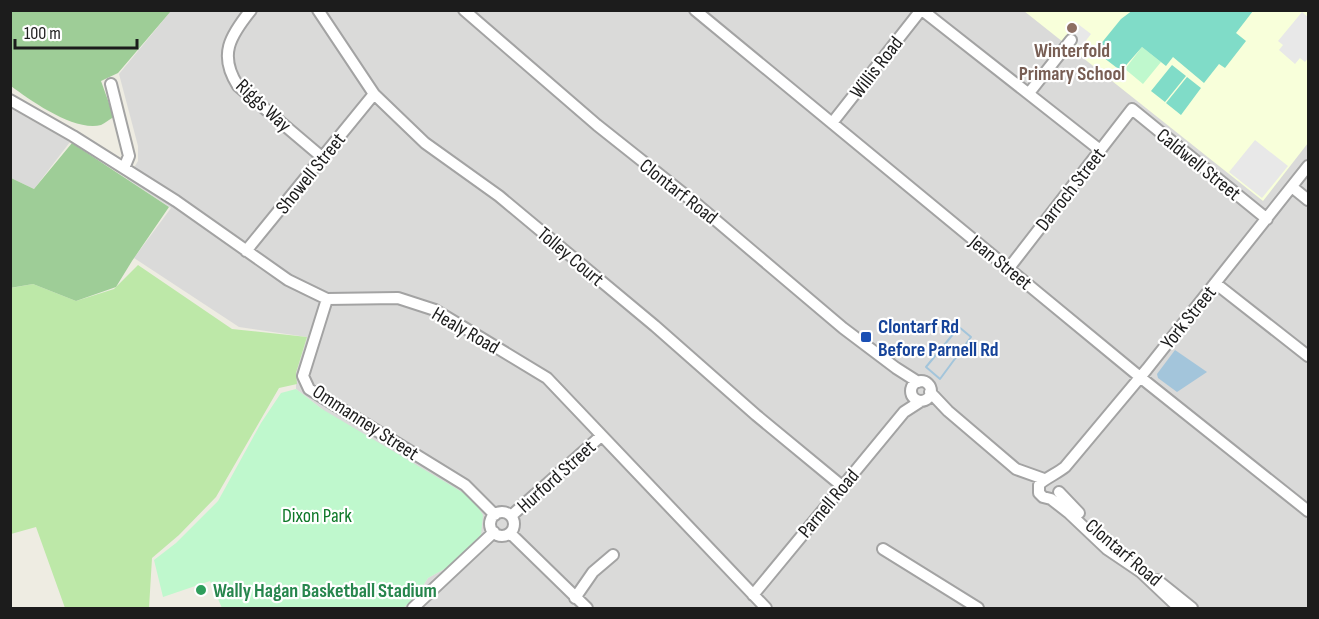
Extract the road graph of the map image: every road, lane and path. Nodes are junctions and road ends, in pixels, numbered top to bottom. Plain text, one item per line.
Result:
1 (251, 10) edge
2 (318, 10) edge
3 (464, 10) edge
4 (695, 10) edge
5 (921, 10) edge
6 (1071, 40) dead end
7 (111, 84) dead end
8 (1029, 93) junction
9 (374, 94) junction
10 (10, 100) edge
11 (1132, 109) joint
12 (832, 123) junction
13 (1100, 150) junction
14 (323, 158) junction
15 (1308, 166) edge
16 (124, 168) junction
17 (1292, 187) junction
18 (1308, 200) edge
19 (1267, 219) junction
20 (246, 251) junction
21 (1009, 268) junction
22 (1215, 283) junction
23 (327, 298) junction
24 (1308, 356) edge
25 (1140, 377) junction
26 (914, 388) junction
27 (925, 398) junction
28 (904, 412) junction
29 (601, 436) junction
30 (842, 486) junction
31 (1050, 487) junction
32 (1308, 511) edge
33 (495, 515) junction
34 (511, 516) junction
35 (494, 532) junction
36 (510, 533) junction
37 (884, 549) dead end
38 (613, 555) dead end
39 (753, 595) junction
40 (575, 598) junction
41 (413, 609) edge
42 (587, 609) edge
43 (766, 609) edge
44 (978, 609) edge
45 (1179, 609) edge
46 (1192, 609) edge

1 - 14 street, Riggs Way
2 - 9 street, Tolley Court
3 - 26 street, Clontarf Road
4 - 12 street, Jean Street
5 - 8 street
5 - 12 street, Willis Road
6 - 8 street
7 - 16 street
8 - 13 street
9 - 14 street, Showell Street
9 - 30 street, Tolley Court
10 - 16 street, Healy Road
11 - 13 street, Darroch Street
11 - 19 street, Caldwell Street
12 - 21 street, Jean Street
13 - 21 street, Darroch Street
14 - 20 street, Showell Street
15 - 17 street, York Street
16 - 20 street, Healy Road
17 - 18 street
17 - 19 street, York Street
19 - 22 street, York Street
20 - 23 street, Healy Road
21 - 25 street, Jean Street
22 - 24 street
22 - 25 street, York Street
23 - 29 street, Healy Road
23 - 33 street, Ommanney Street
25 - 31 street, York Street
25 - 32 street, Jean Street
26 - 27 street
26 - 27 street
26 - 28 street, Parnell Road
27 - 28 street, Parnell Road
27 - 31 street, Clontarf Road
28 - 30 street, Parnell Road
29 - 34 street, Hurford Street
29 - 39 street, Healy Road
30 - 39 street, Parnell Road
31 - 45 street, Clontarf Road
31 - 46 street, Clontarf Road
33 - 34 street
33 - 35 street
34 - 36 street
35 - 36 street
35 - 41 street
36 - 40 street
37 - 44 street
38 - 40 street
39 - 43 street, Healy Road
40 - 42 street

